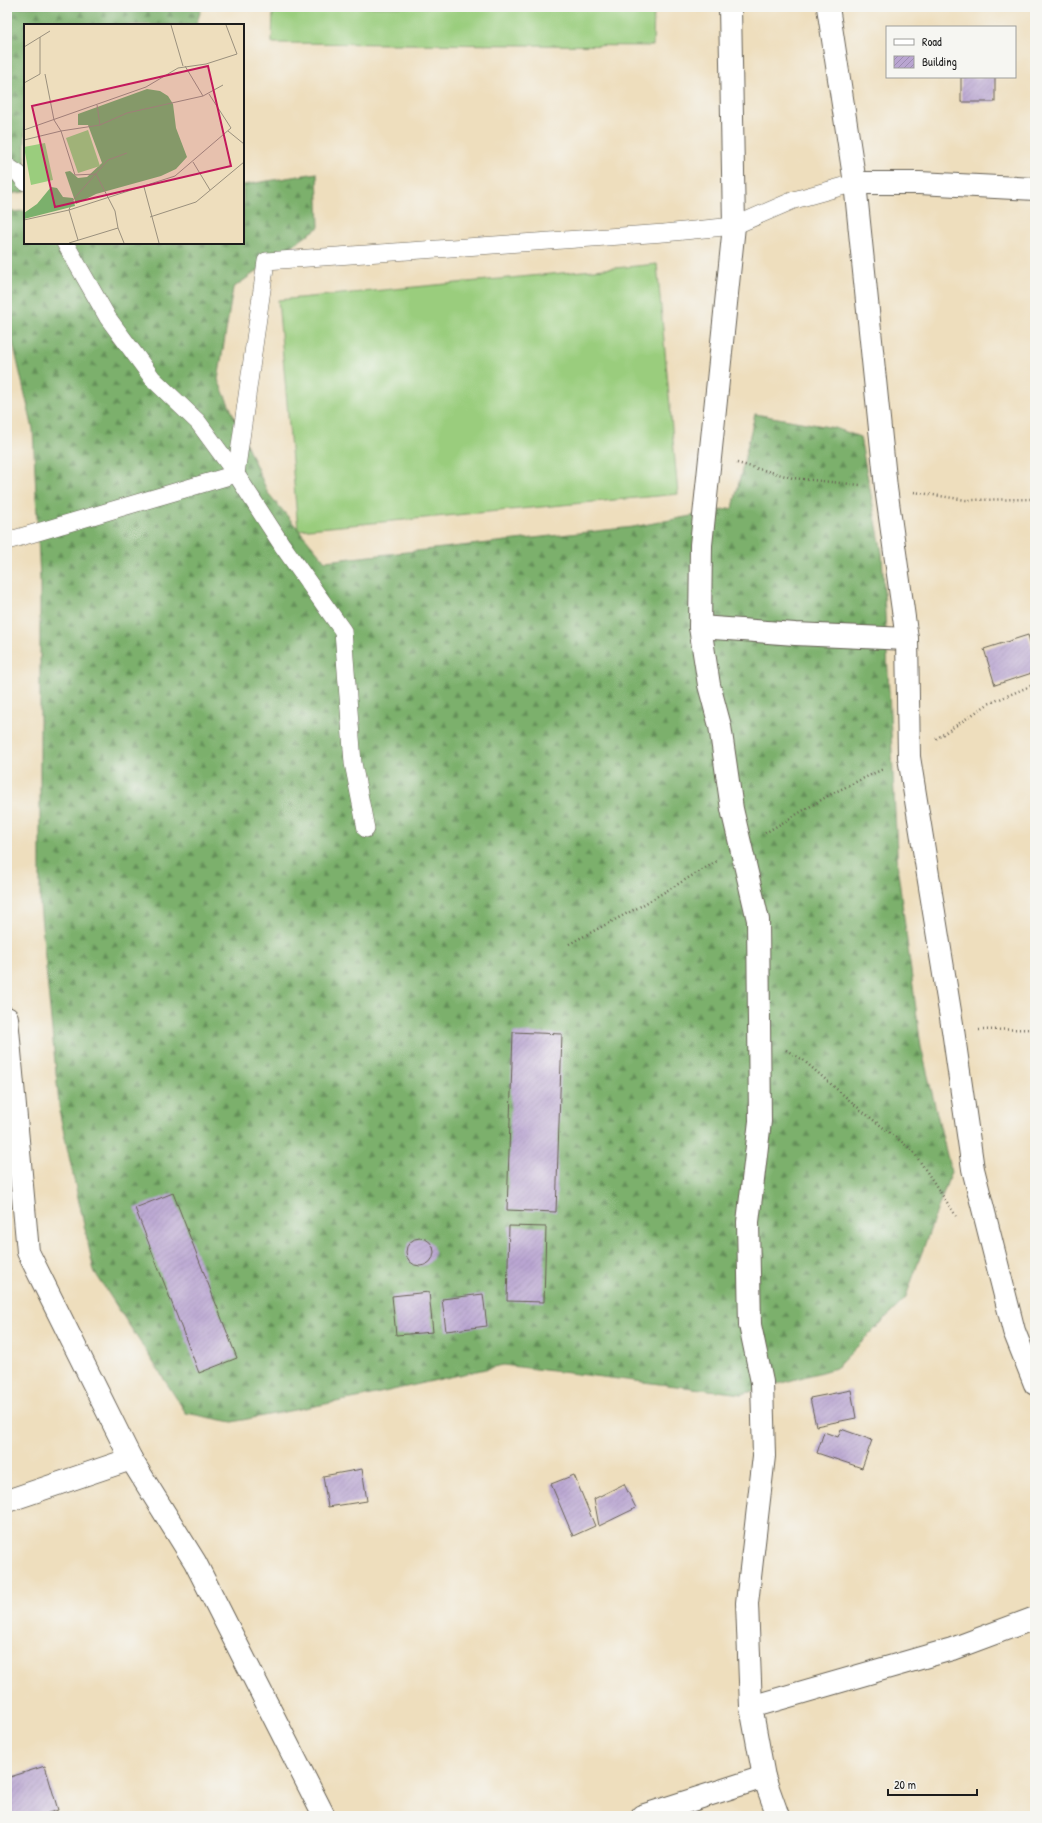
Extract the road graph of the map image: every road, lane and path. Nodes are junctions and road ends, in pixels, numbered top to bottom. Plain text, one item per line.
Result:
1 (730, 7) edge
2 (828, 7) edge
3 (7, 166) edge
4 (24, 181) edge
5 (855, 183) junction
6 (1035, 189) edge
7 (734, 226) junction
8 (66, 244) edge
9 (236, 474) junction
10 (7, 541) edge
11 (700, 627) junction
12 (907, 639) junction
13 (1035, 684) edge
14 (910, 756) junction
15 (366, 829) dead end
16 (742, 847) junction
17 (569, 944) dead end
18 (7, 1018) edge
19 (1035, 1029) edge
20 (953, 1030) junction
21 (760, 1034) junction
22 (960, 1221) dead end
23 (1035, 1384) edge
24 (131, 1459) junction
25 (7, 1501) edge
26 (1035, 1618) edge
27 (751, 1707) junction
28 (764, 1777) junction
29 (324, 1816) edge
30 (642, 1816) edge
31 (778, 1816) edge

1 - 7 street
2 - 5 street
3 - 4 lane
5 - 6 street
5 - 7 lane
5 - 12 street
7 - 9 lane
7 - 11 street
8 - 9 lane
9 - 10 lane
9 - 15 lane
11 - 12 street
11 - 16 street
12 - 14 street
13 - 14 path
14 - 16 path
14 - 20 street
16 - 17 path
16 - 21 street
18 - 24 street
19 - 20 path
20 - 23 street
21 - 22 path
21 - 27 street
24 - 25 street
24 - 29 street
26 - 27 street
27 - 28 street
28 - 30 street
28 - 31 street

